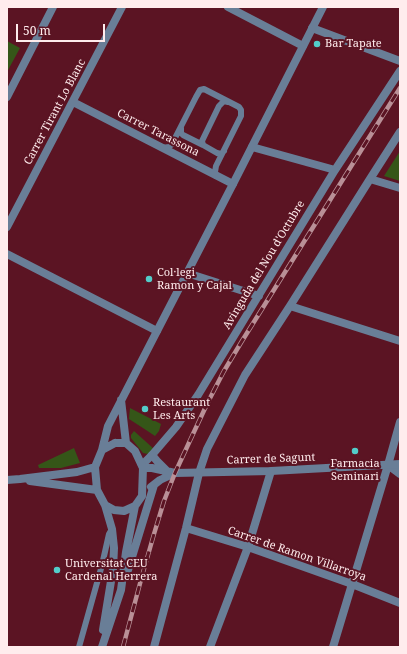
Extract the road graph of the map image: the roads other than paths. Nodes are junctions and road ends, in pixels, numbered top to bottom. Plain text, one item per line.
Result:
1 (53, 7) edge
2 (122, 7) edge
3 (228, 7) edge
4 (323, 7) edge
5 (312, 28) junction
6 (302, 46) junction
7 (400, 61) edge
8 (400, 71) edge
9 (7, 98) edge
10 (72, 102) junction
11 (229, 102) junction
12 (181, 127) junction
13 (400, 132) edge
14 (202, 145) junction
15 (252, 147) junction
16 (162, 148) junction
17 (224, 151) junction
18 (334, 170) junction
19 (216, 176) junction
20 (370, 179) junction
21 (233, 184) junction
22 (400, 188) edge
23 (7, 227) edge
24 (7, 254) edge
25 (187, 272) junction
26 (259, 296) junction
27 (290, 306) junction
28 (157, 331) junction
29 (400, 341) edge
30 (121, 400) junction
31 (400, 422) edge
32 (126, 443) junction
33 (102, 450) junction
34 (152, 455) junction
35 (400, 464) edge
36 (388, 465) junction
37 (142, 466) junction
38 (95, 468) junction
39 (271, 471) junction
40 (172, 472) junction
41 (199, 473) junction
42 (400, 474) edge
43 (20, 479) junction
44 (7, 480) edge
45 (154, 485) junction
46 (97, 490) junction
47 (142, 496) junction
48 (105, 505) junction
49 (135, 506) junction
50 (186, 528) junction
51 (112, 529) junction
52 (248, 547) junction
53 (352, 584) junction
54 (121, 590) junction
55 (400, 603) edge
56 (79, 647) edge
57 (101, 647) edge
58 (154, 647) edge
59 (210, 647) edge
60 (333, 647) edge

1 - 9 street
2 - 10 street, Carrer Tirant Lo Blanc
3 - 6 street
4 - 5 street
5 - 6 street
5 - 7 street
6 - 15 street
8 - 18 street, Avinguda del Nou d'Octubre
10 - 16 street, Carrer Tarassona
10 - 23 street, Carrer Tirant Lo Blanc
11 - 12 lane
11 - 14 lane
11 - 17 lane
12 - 14 lane
12 - 16 lane
13 - 20 street
14 - 17 lane
15 - 18 street
15 - 21 street
16 - 19 street, Carrer Tarassona
17 - 19 lane
18 - 26 street, Avinguda del Nou d'Octubre
19 - 21 street, Carrer Tarassona
20 - 22 street
20 - 27 street
21 - 25 street
24 - 28 street
25 - 26 street
25 - 28 street
26 - 34 street, Avinguda del Nou d'Octubre
27 - 29 street
27 - 41 street
28 - 30 street
30 - 32 street
30 - 33 street
31 - 36 street
32 - 33 street
32 - 37 street
33 - 38 street
34 - 37 street, Avinguda del Nou d'Octubre
34 - 40 street
35 - 36 street, Carrer de Sagunt
36 - 39 street, Carrer de Sagunt
36 - 42 street
36 - 53 street
37 - 40 street, Carrer de Sagunt
37 - 47 street
38 - 43 street
38 - 46 street
39 - 41 street, Carrer de Sagunt
39 - 52 street
40 - 41 street, Carrer de Sagunt
40 - 45 street
41 - 50 street
43 - 44 street
43 - 46 street
45 - 47 street
45 - 54 street
46 - 48 street
47 - 49 street
48 - 49 street
48 - 51 street
49 - 54 street
50 - 52 street, Carrer de Ramon Villarroya
50 - 58 street
51 - 56 lane
51 - 57 street
52 - 53 street, Carrer de Ramon Villarroya
52 - 59 street
53 - 55 street, Carrer de Ramon Villarroya
53 - 60 street
54 - 57 street

